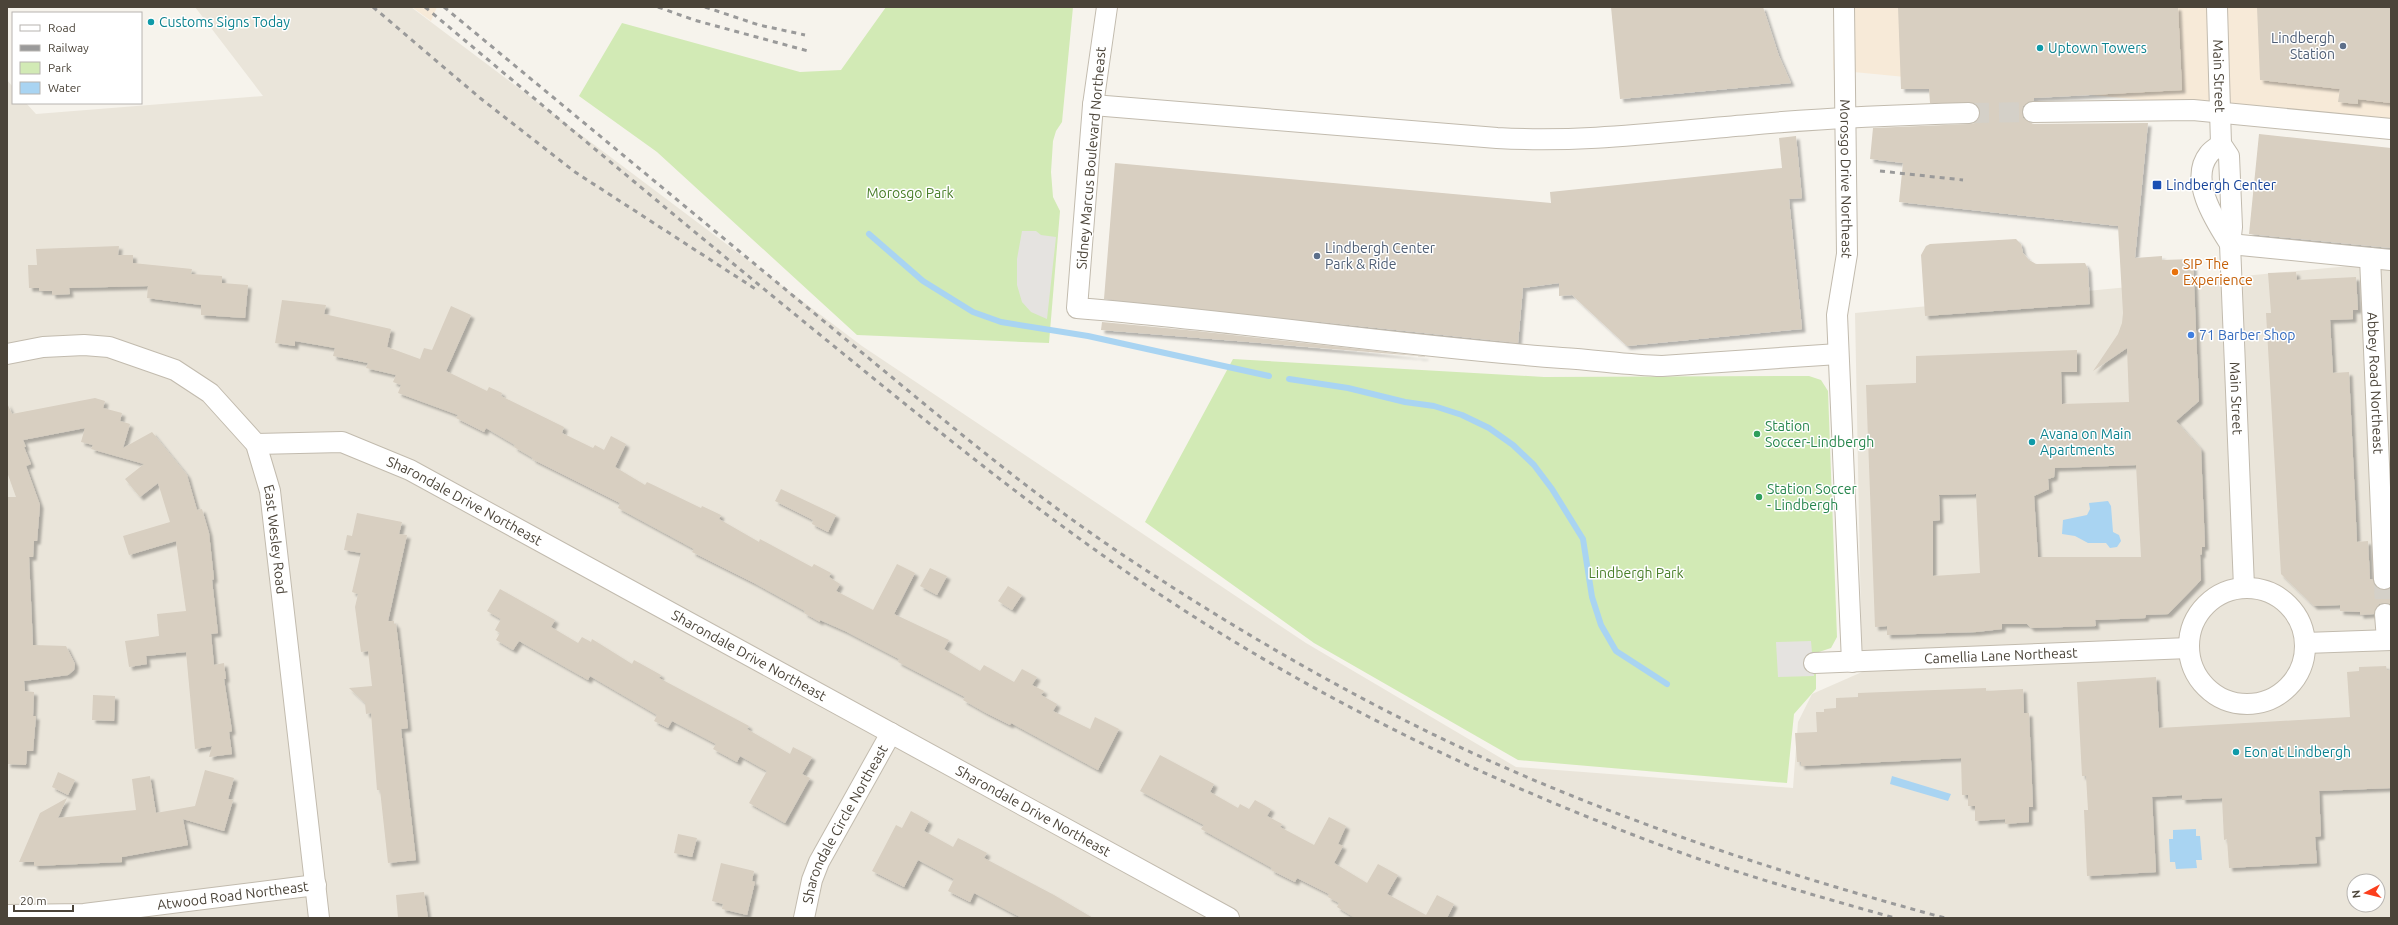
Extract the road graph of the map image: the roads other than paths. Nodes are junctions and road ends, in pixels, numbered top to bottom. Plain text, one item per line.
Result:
1 (1107, 7) edge
2 (1844, 7) edge
3 (2217, 7) edge
4 (1093, 105) junction
5 (2033, 112) tunnel mouth
6 (1969, 113) tunnel mouth
7 (2222, 113) junction
8 (1846, 116) junction
9 (2391, 128) edge
10 (2222, 144) junction
11 (2230, 244) junction
12 (2370, 258) junction
13 (2391, 260) edge
14 (7, 354) edge
15 (1838, 354) junction
16 (256, 444) junction
17 (2384, 579) tunnel mouth
18 (2244, 587) junction
19 (2385, 614) tunnel mouth
20 (2389, 640) edge
21 (2305, 644) junction
22 (2188, 648) junction
23 (1852, 662) junction
24 (1814, 663) dead end
25 (891, 733) junction
26 (316, 885) junction
27 (7, 915) edge
28 (319, 918) edge
29 (804, 918) edge
30 (1229, 918) edge

1 - 4 street, Sidney Marcus Boulevard Northeast
2 - 8 street, Morosgo Drive Northeast
3 - 7 street, Main Street
4 - 8 street
4 - 15 street, Sidney Marcus Boulevard Northeast
5 - 7 street
6 - 8 street
7 - 9 street
7 - 10 street, Main Street
8 - 15 street, Morosgo Drive Northeast
10 - 11 street
10 - 11 street, Main Street
11 - 12 street
11 - 18 street, Main Street
12 - 13 street
12 - 17 street, Abbey Road Northeast
14 - 16 street, East Wesley Road
15 - 23 street, Morosgo Drive Northeast
16 - 25 street, Sharondale Drive Northeast
16 - 26 street, East Wesley Road
18 - 21 street
18 - 22 street
19 - 20 street
20 - 21 street
21 - 22 street
22 - 23 street, Camellia Lane Northeast
23 - 24 street, Camellia Lane Northeast
25 - 29 street, Sharondale Circle Northeast
25 - 30 street, Sharondale Drive Northeast
26 - 27 street, Atwood Road Northeast
26 - 28 street, East Wesley Road

